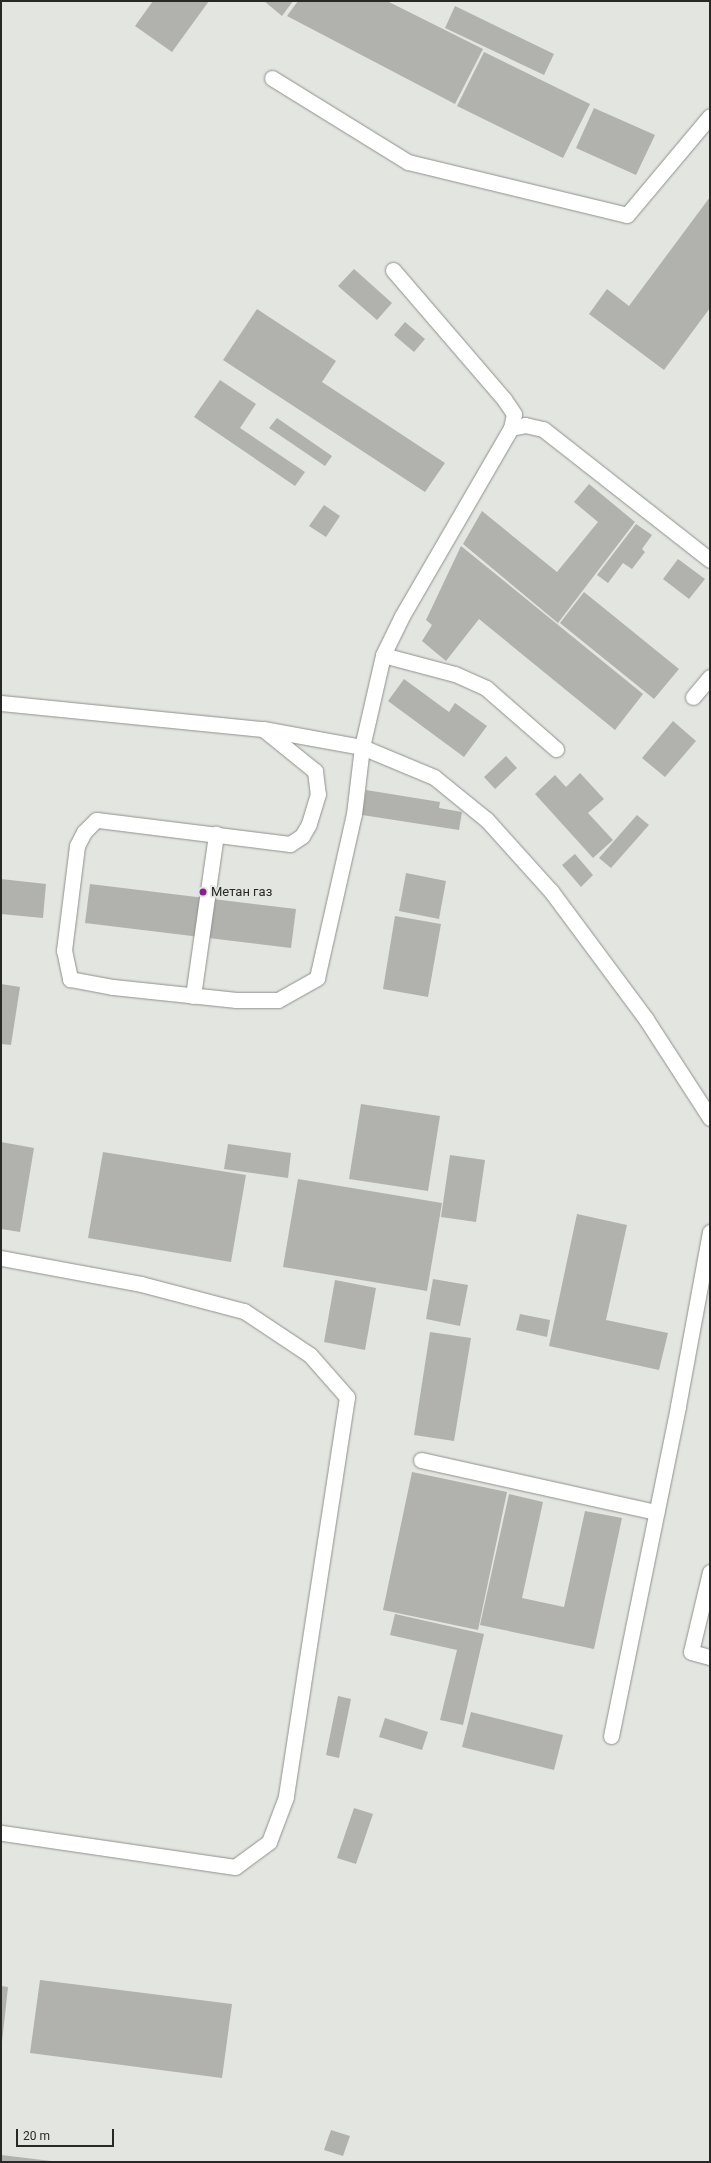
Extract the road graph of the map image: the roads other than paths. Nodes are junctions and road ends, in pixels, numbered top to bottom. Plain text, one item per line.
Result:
1 (272, 78) dead end
2 (710, 116) edge
3 (393, 270) dead end
4 (511, 428) junction
5 (710, 560) edge
6 (384, 655) junction
7 (710, 677) edge
8 (693, 697) dead end
9 (1, 703) edge
10 (263, 728) junction
11 (362, 748) junction
12 (556, 749) dead end
13 (216, 834) junction
14 (193, 996) junction
15 (710, 1118) edge
16 (710, 1232) edge
17 (1, 1258) edge
18 (421, 1460) dead end
19 (656, 1512) junction
20 (710, 1572) edge
21 (710, 1657) edge
22 (611, 1736) dead end
23 (1, 1833) edge

1 - 2 lane
3 - 4 lane
4 - 5 lane
4 - 6 lane
6 - 11 lane
6 - 12 lane
7 - 8 lane
9 - 10 lane
10 - 11 lane
10 - 13 lane
11 - 14 lane
11 - 15 lane
13 - 14 lane
13 - 14 lane
16 - 19 lane
17 - 23 lane
18 - 19 lane
19 - 22 lane
20 - 21 lane

